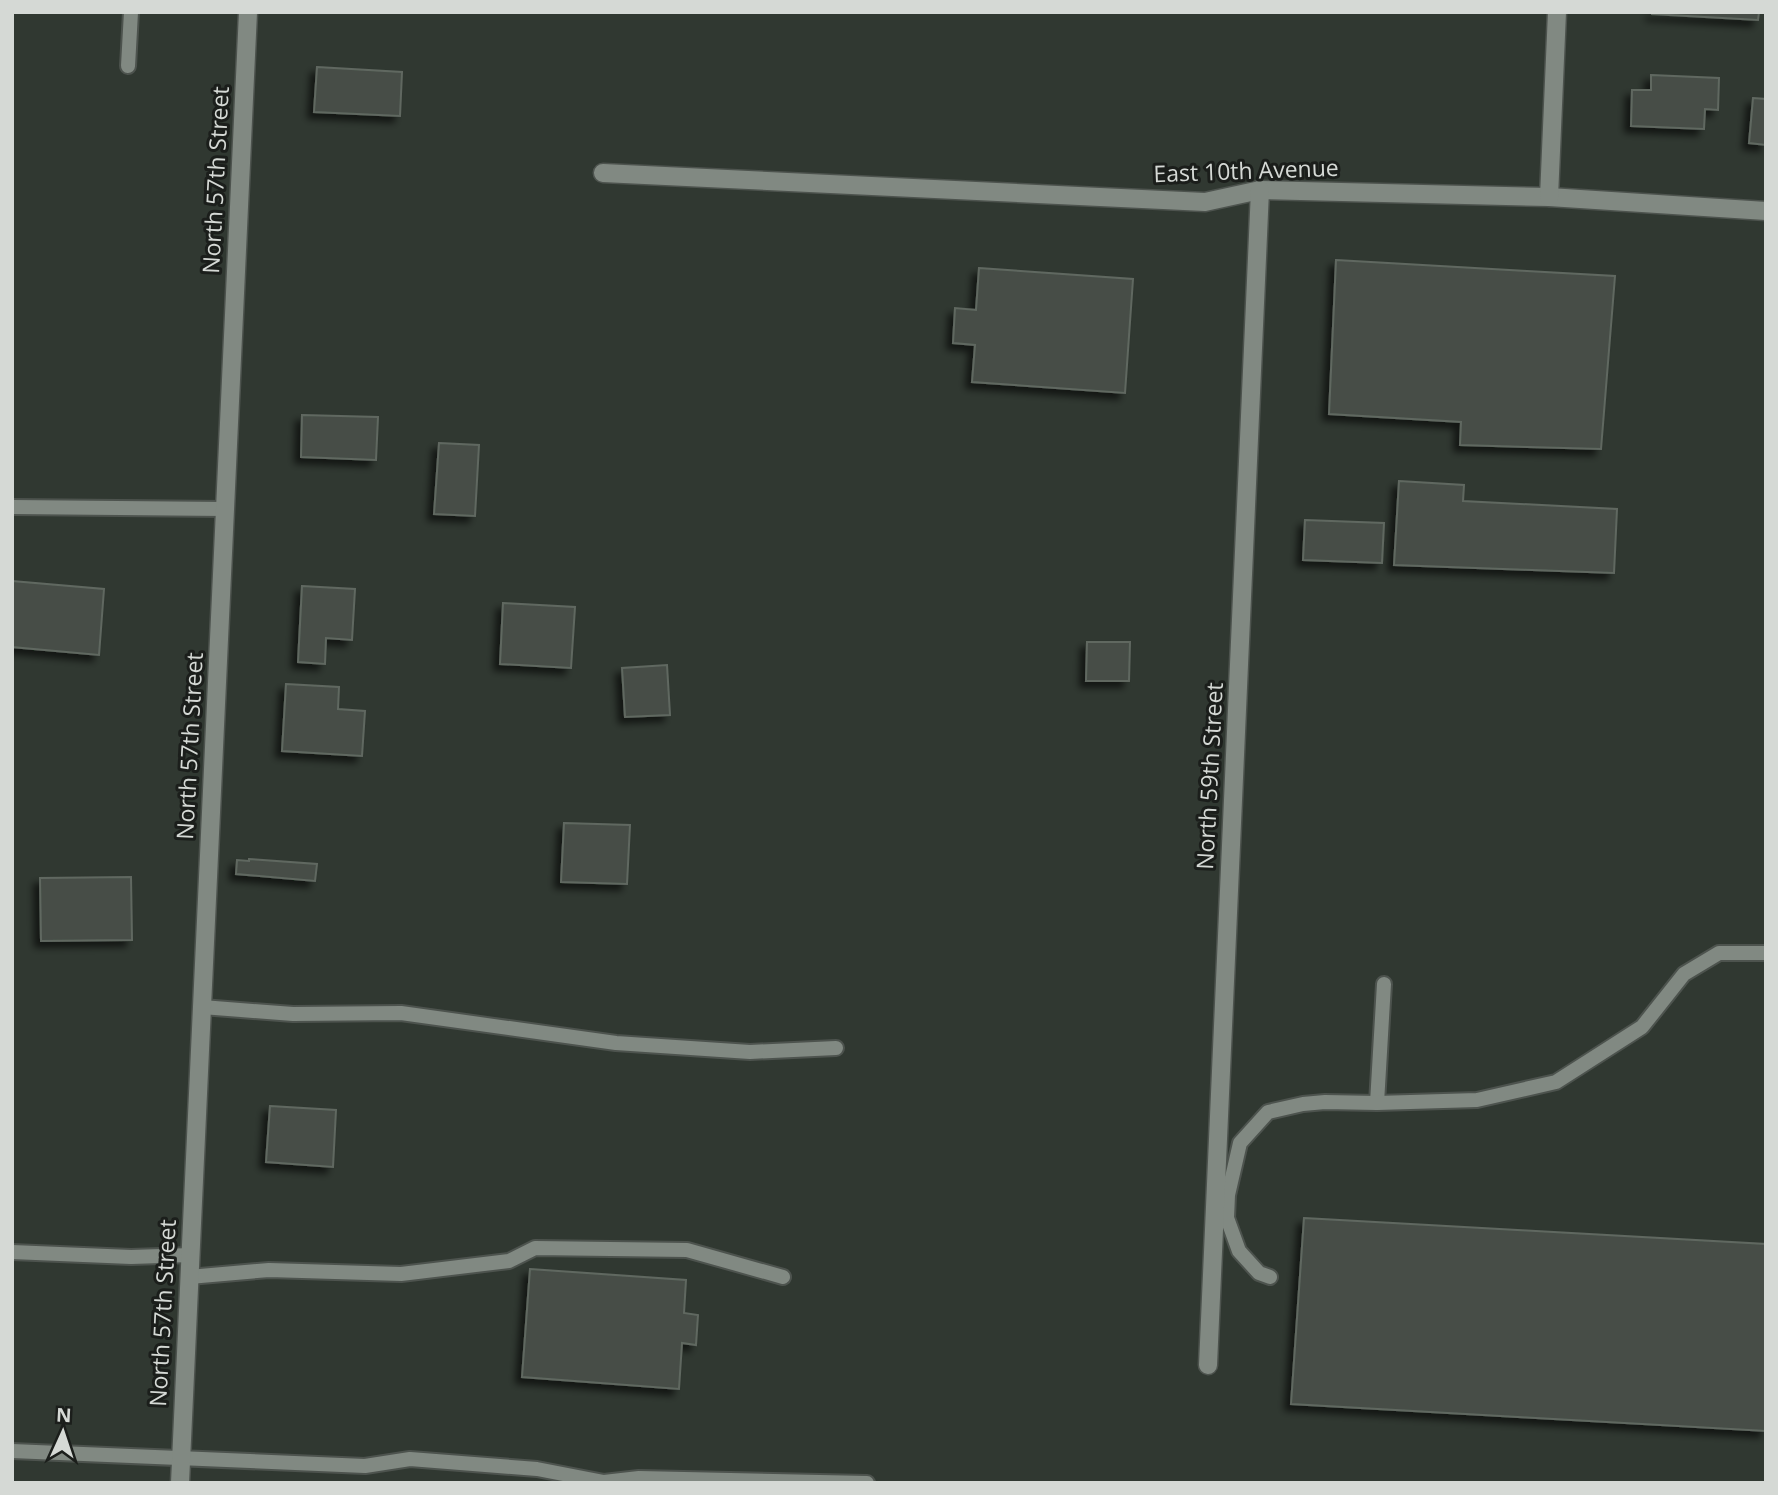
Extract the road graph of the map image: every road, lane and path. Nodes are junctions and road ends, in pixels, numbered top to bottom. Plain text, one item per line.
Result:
1 (131, 12) edge
2 (248, 12) edge
3 (1557, 12) edge
4 (128, 66) dead end
5 (603, 173) dead end
6 (1260, 190) junction
7 (1549, 197) junction
8 (1766, 211) edge
9 (12, 506) edge
10 (225, 509) junction
11 (1766, 953) edge
12 (1384, 984) dead end
13 (202, 1007) junction
14 (836, 1048) dead end
15 (1377, 1103) junction
16 (12, 1252) edge
17 (191, 1255) junction
18 (190, 1277) junction
19 (783, 1277) dead end
20 (1269, 1277) dead end
21 (1208, 1365) dead end
22 (12, 1451) edge
23 (181, 1458) junction
24 (180, 1483) edge
25 (867, 1483) edge

1 - 4 lane
2 - 10 street, North 57th Street
3 - 7 street
5 - 6 street, East 10th Avenue
6 - 7 street, East 10th Avenue
6 - 21 street, North 59th Street
7 - 8 street, East 10th Avenue
9 - 10 lane
10 - 13 street, North 57th Street
11 - 15 lane
12 - 15 lane
13 - 14 lane
13 - 17 street, North 57th Street
15 - 20 lane
16 - 17 lane
17 - 18 street, North 57th Street
18 - 19 lane
18 - 23 street, North 57th Street
22 - 23 lane
23 - 24 street, North 57th Street
23 - 25 lane

